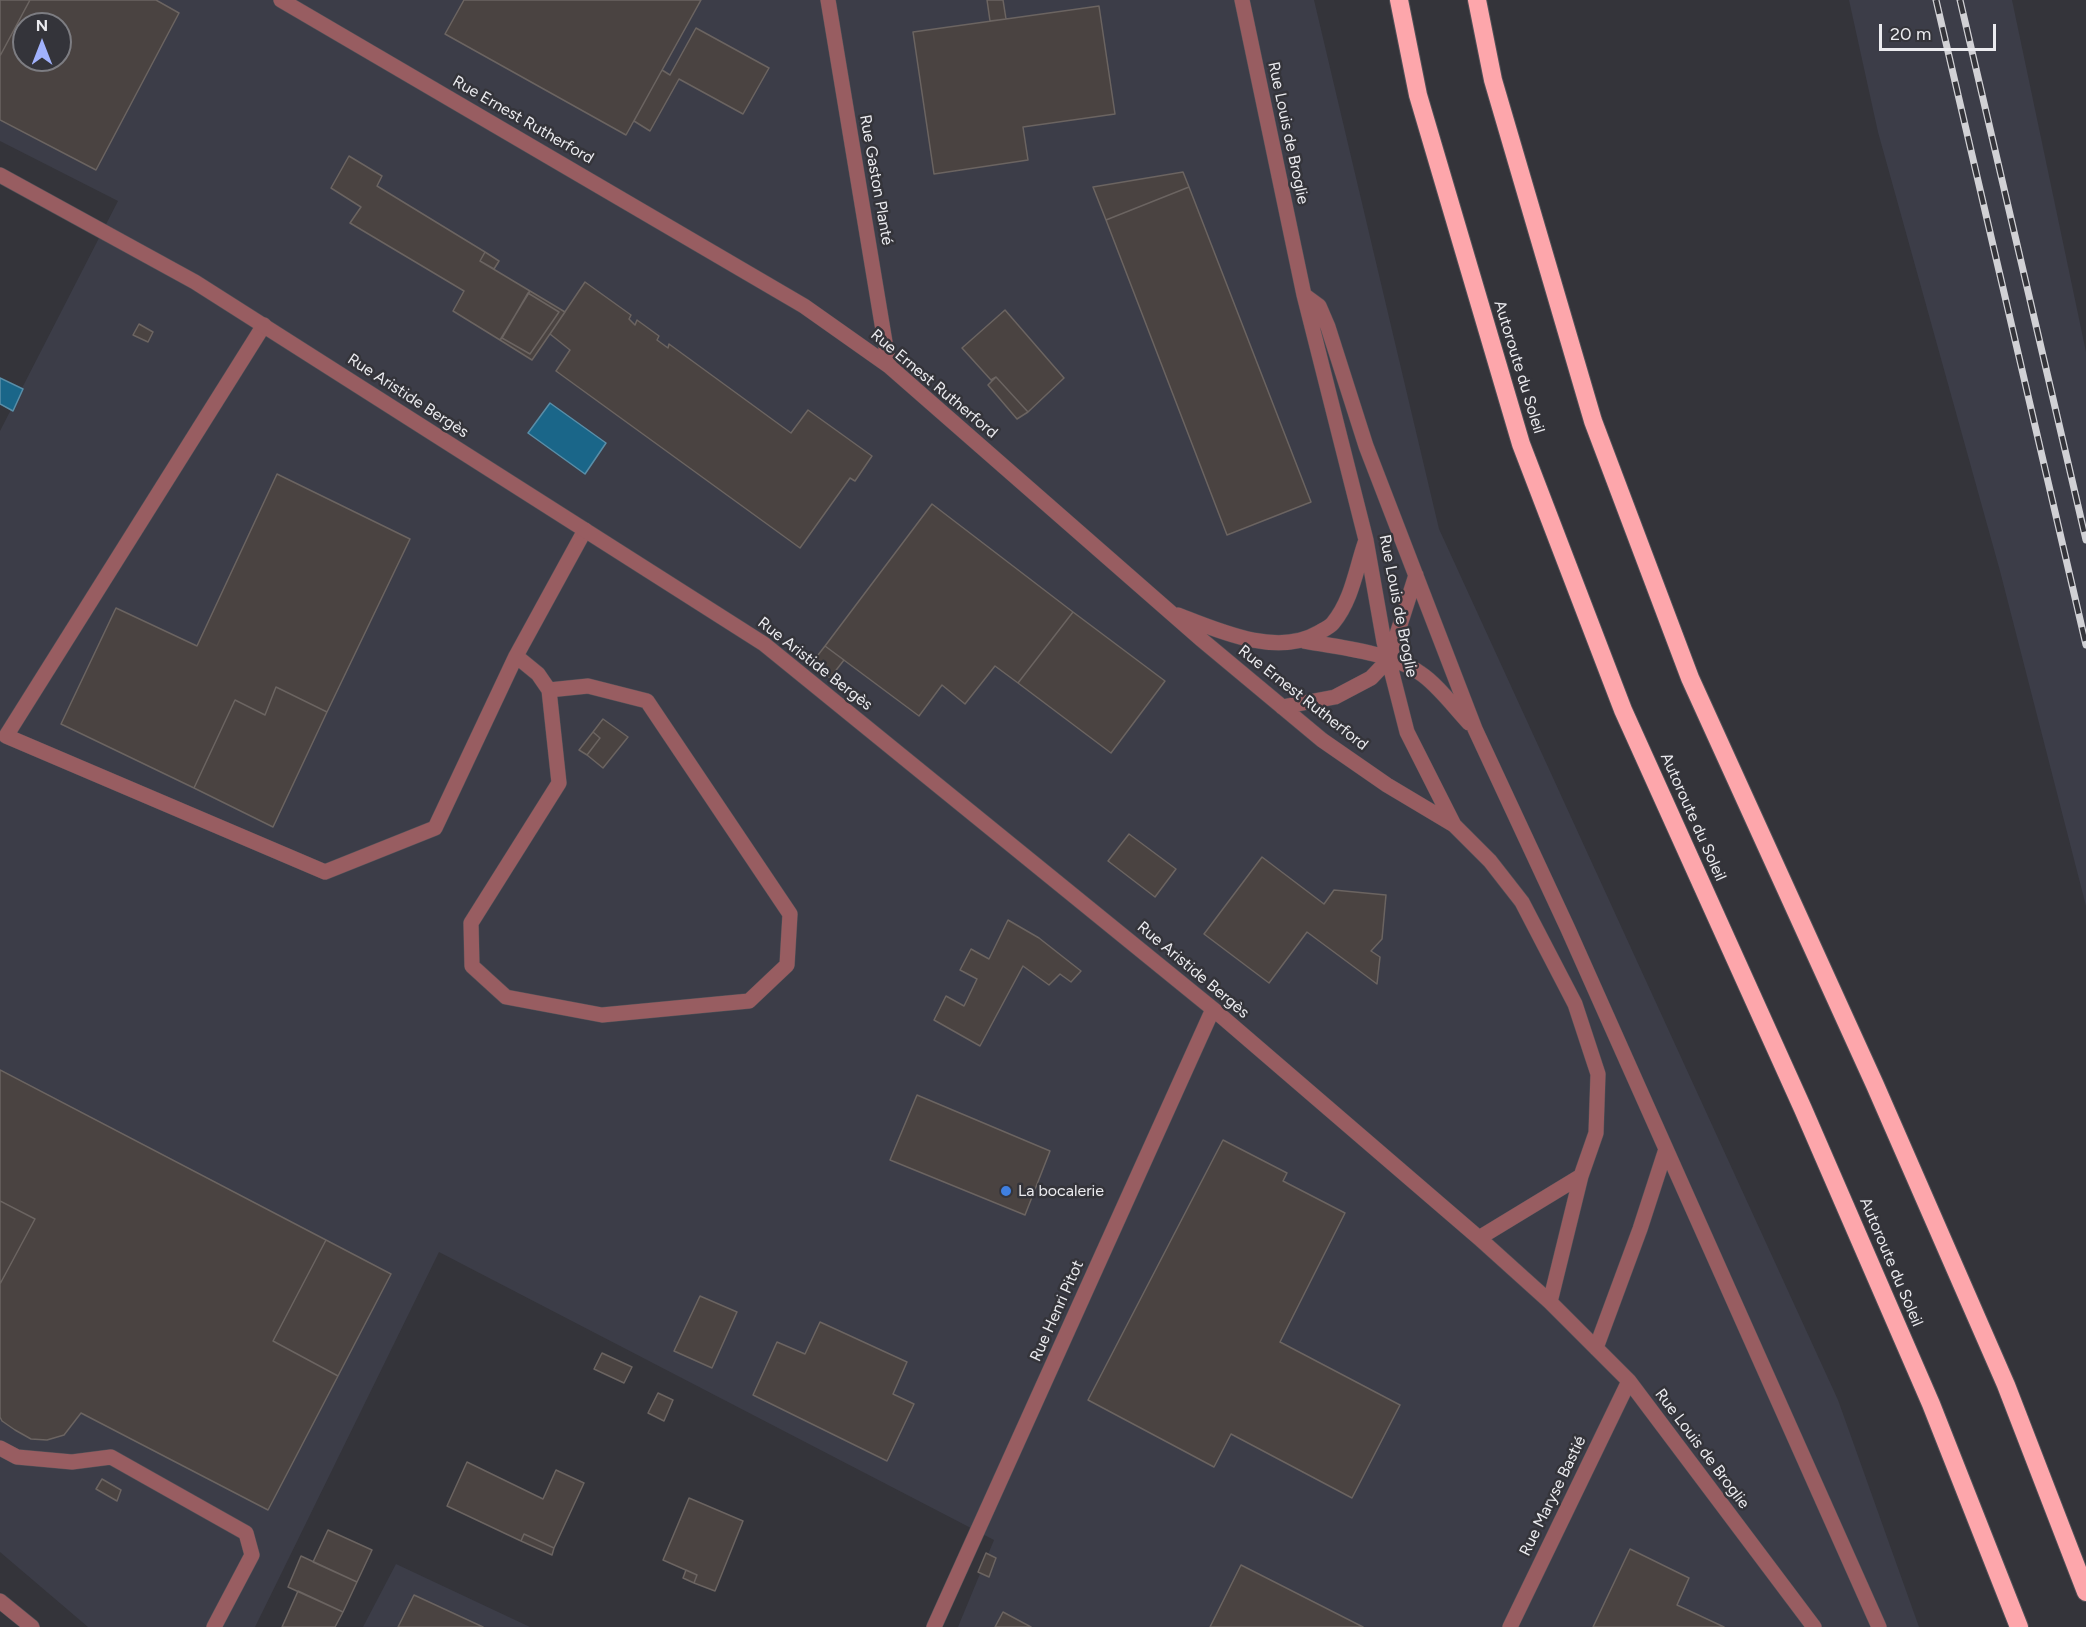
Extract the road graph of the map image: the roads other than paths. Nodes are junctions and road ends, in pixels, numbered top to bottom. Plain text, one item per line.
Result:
1 (281, 0) edge
2 (828, 0) edge
3 (1242, 0) edge
4 (1399, 0) edge
5 (1477, 0) edge
6 (0, 175) edge
7 (1304, 295) junction
8 (264, 325) junction
9 (889, 366) junction
10 (585, 530) junction
11 (1366, 540) junction
12 (1416, 575) junction
13 (1167, 610) junction
14 (1304, 641) junction
15 (516, 656) junction
16 (1389, 659) junction
17 (549, 690) junction
18 (1282, 707) junction
19 (1475, 729) junction
20 (1454, 825) junction
21 (1213, 1009) junction
22 (1666, 1149) junction
23 (1581, 1176) junction
24 (1479, 1238) junction
25 (1550, 1302) junction
26 (1596, 1348) junction
27 (1629, 1382) junction
28 (0, 1448) edge
29 (2086, 1592) edge
30 (0, 1601) edge
31 (934, 1626) edge
32 (32, 1627) edge
33 (214, 1627) edge
34 (1510, 1627) edge
35 (1814, 1627) edge
36 (1880, 1627) edge
37 (2019, 1627) edge

1 - 9 street, Rue Ernest Rutherford
2 - 9 street, Rue Gaston Planté
3 - 7 street, Rue Louis de Broglie
4 - 37 highway, Autoroute du Soleil
5 - 29 highway
6 - 8 street, Rue Aristide Bergès
7 - 11 street, Rue Louis de Broglie
7 - 12 street
8 - 10 street, Rue Aristide Bergès
8 - 15 street
9 - 13 street, Rue Ernest Rutherford
10 - 15 street
10 - 21 street, Rue Aristide Bergès
11 - 14 street
11 - 16 street, Rue Louis de Broglie
12 - 16 street
12 - 19 street
13 - 14 street
13 - 18 street, Rue Ernest Rutherford
14 - 16 street
15 - 17 street
16 - 18 street
16 - 19 street
16 - 20 street, Rue Louis de Broglie
17 - 17 street
18 - 20 street, Rue Ernest Rutherford
19 - 22 street
20 - 23 street, Rue Louis de Broglie
21 - 24 street, Rue Aristide Bergès
21 - 31 street, Rue Henri Pitot
22 - 26 street
22 - 36 street
23 - 24 street
23 - 25 street, Rue Louis de Broglie
24 - 25 street, Rue Louis de Broglie
25 - 26 street, Rue Louis de Broglie
26 - 27 street, Rue Louis de Broglie
27 - 34 street, Rue Maryse Bastié
27 - 35 street, Rue Louis de Broglie
28 - 33 street
30 - 32 street

